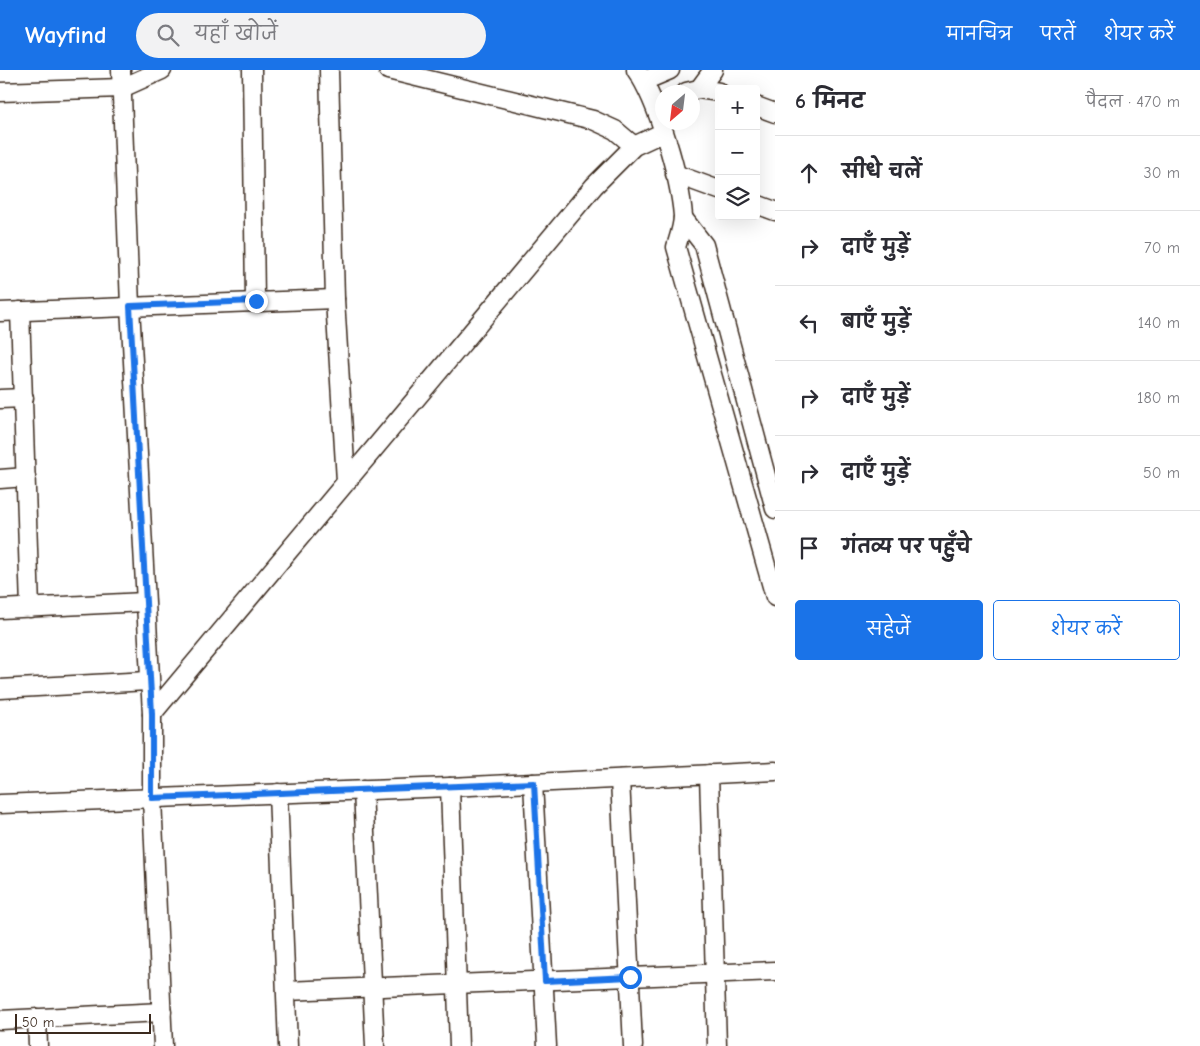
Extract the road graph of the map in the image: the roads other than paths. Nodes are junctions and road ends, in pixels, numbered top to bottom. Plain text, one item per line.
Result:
1 (162, 70) edge
2 (252, 70) edge
3 (329, 70) edge
4 (388, 70) edge
5 (670, 70) edge
6 (713, 70) edge
7 (640, 76) edge
8 (121, 79) edge
9 (698, 85) edge
10 (700, 91) edge
11 (0, 92) edge
12 (715, 92) edge
13 (655, 101) edge
14 (760, 107) edge
15 (775, 113) edge
16 (662, 130) edge
17 (662, 133) junction
18 (634, 146) junction
19 (675, 174) junction
20 (715, 189) edge
21 (760, 205) edge
22 (775, 211) edge
23 (683, 218) junction
24 (335, 299) junction
25 (256, 301) junction
26 (130, 306) junction
27 (20, 311) junction
28 (0, 312) edge
29 (24, 398) junction
30 (0, 399) edge
31 (26, 477) junction
32 (0, 479) edge
33 (346, 481) junction
34 (775, 509) edge
35 (775, 597) edge
36 (144, 602) junction
37 (30, 608) junction
38 (0, 609) edge
39 (148, 681) junction
40 (0, 689) edge
41 (152, 714) junction
42 (775, 771) edge
43 (708, 774) junction
44 (620, 779) junction
45 (534, 783) junction
46 (450, 787) junction
47 (364, 790) junction
48 (278, 793) junction
49 (152, 798) junction
50 (0, 804) edge
51 (775, 971) edge
52 (714, 974) junction
53 (630, 977) junction
54 (545, 981) junction
55 (457, 984) junction
56 (372, 988) junction
57 (286, 991) junction
58 (162, 1012) junction
59 (37, 1018) junction
60 (0, 1020) edge
61 (38, 1046) edge
62 (163, 1046) edge
63 (288, 1046) edge
64 (375, 1046) edge
65 (460, 1046) edge
66 (547, 1046) edge
67 (633, 1046) edge
68 (717, 1046) edge

1 - 8 street
2 - 25 street
3 - 24 street
4 - 18 street
5 - 7 street
6 - 9 street
7 - 13 street
8 - 11 street
8 - 26 street
10 - 12 street
14 - 15 street
16 - 17 street
17 - 18 street
17 - 19 street
18 - 33 street
19 - 20 street
19 - 23 street
21 - 22 street
23 - 34 street
23 - 35 street
24 - 25 street
24 - 33 street
25 - 26 street
26 - 27 street
26 - 36 street
27 - 28 street
27 - 29 street
29 - 30 street
29 - 31 street
31 - 32 street
31 - 37 street
33 - 41 street
36 - 37 street
36 - 39 street
37 - 38 street
39 - 40 street
39 - 41 street
41 - 49 street
42 - 43 street
43 - 44 street
43 - 52 street
44 - 45 street
44 - 53 street
45 - 46 street
45 - 54 street
46 - 47 street
46 - 55 street
47 - 48 street
47 - 56 street
48 - 49 street
48 - 57 street
49 - 50 street
49 - 58 street
51 - 52 street
52 - 53 street
52 - 68 street
53 - 54 street
53 - 67 street
54 - 55 street
54 - 66 street
55 - 56 street
55 - 65 street
56 - 57 street
56 - 64 street
57 - 63 street
58 - 59 street
58 - 62 street
59 - 60 street
59 - 61 street

